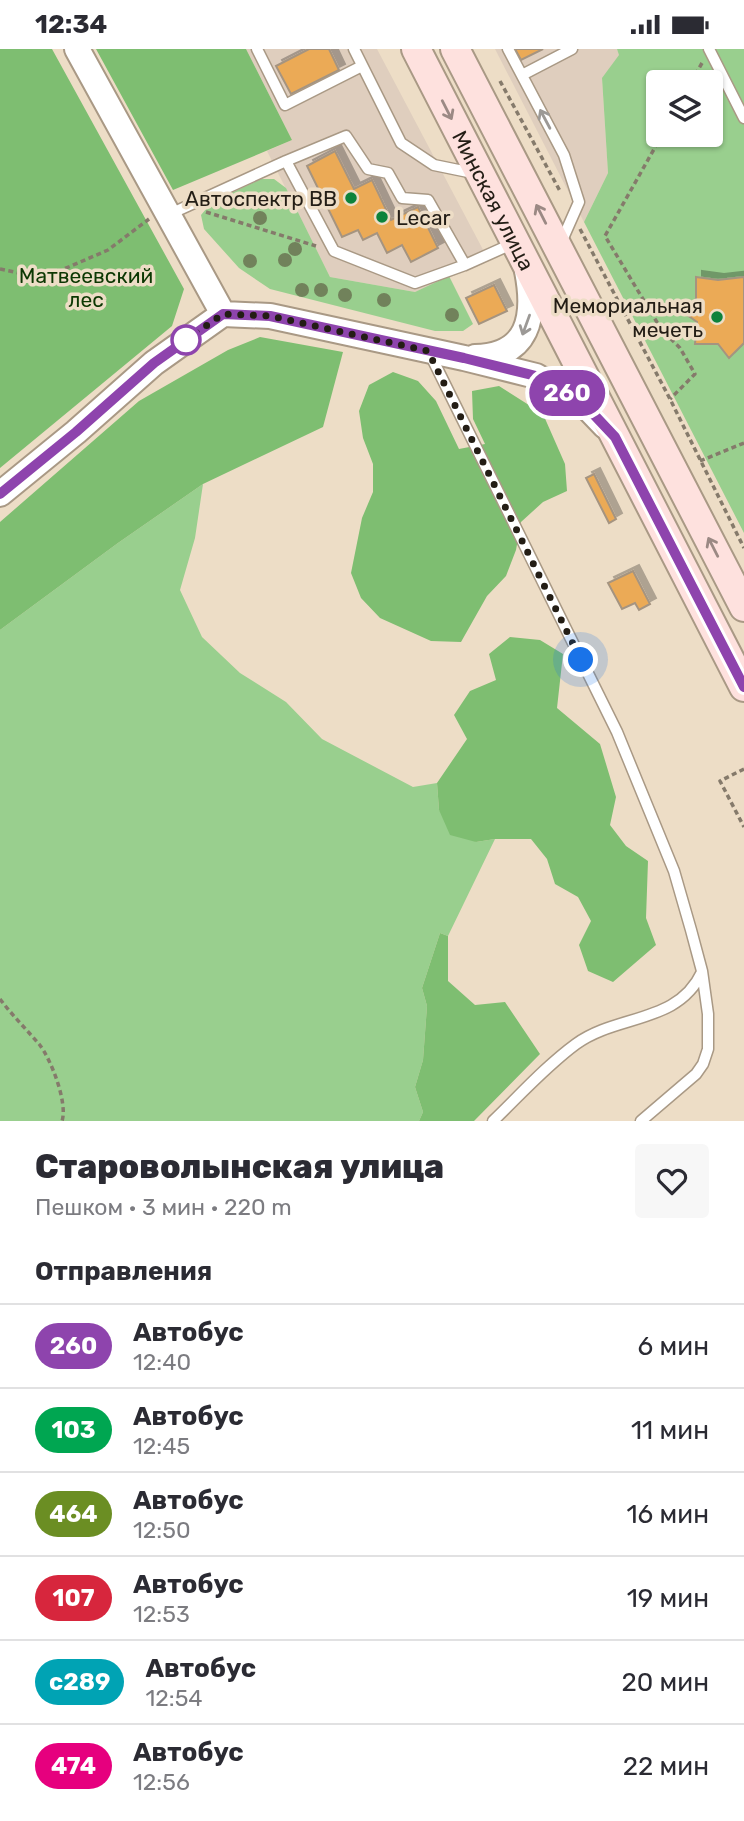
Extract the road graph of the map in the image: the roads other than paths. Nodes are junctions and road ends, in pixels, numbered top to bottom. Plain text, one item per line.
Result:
1 (77, 49) edge
2 (354, 49) edge
3 (416, 49) edge
4 (455, 49) edge
5 (508, 49) edge
6 (572, 49) edge
7 (709, 49) edge
8 (260, 50) edge
9 (362, 66) junction
10 (522, 75) junction
11 (744, 118) edge
12 (286, 161) junction
13 (480, 174) junction
14 (174, 210) junction
15 (559, 249) junction
16 (519, 250) junction
17 (465, 265) junction
18 (223, 314) junction
19 (428, 351) junction
20 (464, 358) junction
21 (615, 437) junction
22 (0, 494) edge
23 (744, 607) edge
24 (744, 687) edge
25 (702, 971) junction
26 (493, 1121) edge
27 (641, 1121) edge

1 - 14 street
2 - 9 lane
3 -> 13 main road, Минская улица
15 -> 4 main road, Минская улица
5 - 10 lane
6 - 10 lane
7 - 11 lane
8 - 9 lane
9 - 13 lane
15 -> 10 lane
12 - 14 lane
12 - 17 lane
12 - 17 lane
13 - 16 main road, Минская улица
14 - 18 street
23 -> 15 main road, Минская улица
16 - 17 lane
16 -> 20 street
16 - 21 main road, Минская улица
18 - 19 street
18 - 22 street
19 - 20 street
19 - 25 lane
20 - 21 street
21 - 24 main road, Минская улица
25 - 26 lane
25 - 27 lane

